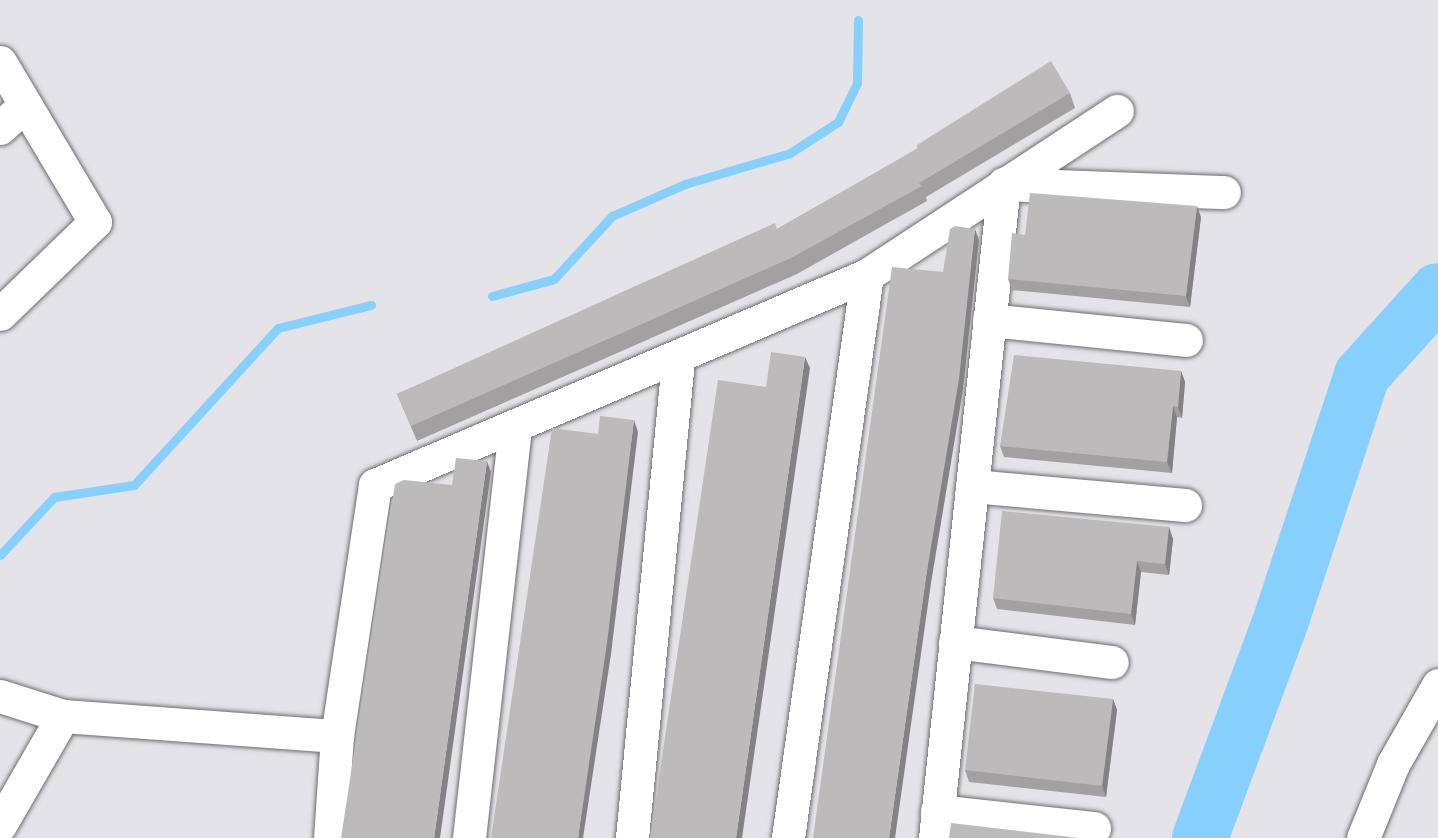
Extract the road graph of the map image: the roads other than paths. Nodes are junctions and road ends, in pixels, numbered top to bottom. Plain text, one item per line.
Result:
1 (0, 62) edge
2 (25, 105) junction
3 (1117, 111) dead end
4 (0, 128) edge
5 (1004, 184) junction
6 (1224, 192) dead end
7 (867, 275) junction
8 (0, 314) edge
9 (989, 320) junction
10 (1186, 340) dead end
11 (678, 356) junction
12 (515, 426) junction
13 (972, 486) junction
14 (1185, 505) dead end
15 (955, 642) junction
16 (1112, 662) dead end
17 (1438, 685) edge
18 (6, 698) edge
19 (63, 716) junction
20 (337, 736) junction
21 (0, 825) edge
22 (936, 825) edge
23 (1094, 828) dead end
24 (330, 838) edge
25 (469, 838) edge
26 (632, 838) edge
27 (788, 838) edge
28 (1363, 838) edge

1 - 2 street
2 - 4 street
2 - 8 street
3 - 5 street
5 - 6 street
5 - 7 street
5 - 9 street
7 - 11 street
7 - 27 street
9 - 10 street
9 - 13 street
11 - 12 street
11 - 26 street
12 - 20 street
12 - 25 street
13 - 14 street
13 - 15 street
15 - 16 street
15 - 22 street
17 - 28 street
18 - 19 street
19 - 20 street
19 - 21 street
20 - 24 street
22 - 23 street

